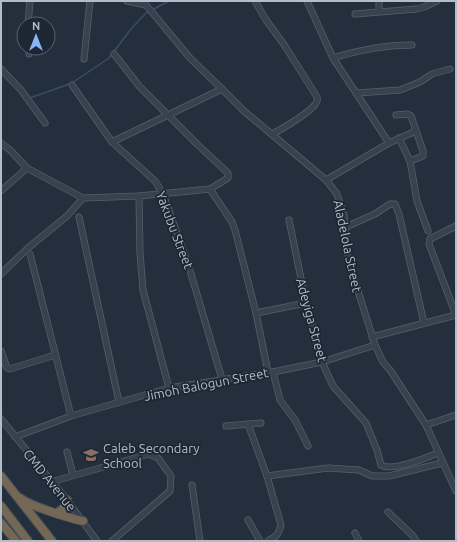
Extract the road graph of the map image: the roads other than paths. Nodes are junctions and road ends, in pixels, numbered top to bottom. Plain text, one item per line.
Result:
1 (30, 1) edge
2 (90, 1) edge
3 (127, 1) edge
4 (255, 1) edge
5 (307, 1) edge
6 (379, 1) edge
7 (437, 1) edge
8 (147, 4) edge
9 (378, 11) junction
10 (355, 14) dead end
11 (29, 16) edge
12 (412, 45) dead end
13 (114, 54) dead end
14 (333, 58) junction
15 (84, 59) dead end
16 (1, 69) edge
17 (450, 69) dead end
18 (72, 85) dead end
19 (222, 89) junction
20 (357, 93) junction
21 (168, 115) junction
22 (396, 115) dead end
23 (44, 123) dead end
24 (416, 131) junction
25 (272, 134) junction
26 (399, 138) junction
27 (112, 142) junction
28 (1, 143) edge
29 (389, 143) junction
30 (410, 161) junction
31 (27, 168) junction
32 (326, 180) junction
33 (210, 189) junction
34 (1, 191) edge
35 (163, 194) junction
36 (139, 196) junction
37 (83, 198) junction
38 (79, 216) dead end
39 (289, 220) dead end
40 (456, 226) edge
41 (346, 227) junction
42 (428, 231) dead end
43 (30, 254) dead end
44 (1, 274) edge
45 (306, 303) junction
46 (256, 313) junction
47 (456, 315) edge
48 (424, 323) junction
49 (372, 337) junction
50 (375, 346) junction
51 (1, 351) edge
52 (55, 355) junction
53 (322, 362) junction
54 (271, 372) junction
55 (222, 379) junction
56 (169, 388) junction
57 (119, 402) junction
58 (456, 415) edge
59 (71, 416) junction
60 (1, 419) edge
61 (261, 423) dead end
62 (248, 424) junction
63 (426, 425) junction
64 (226, 426) dead end
65 (16, 437) junction
66 (308, 446) dead end
67 (67, 452) dead end
68 (438, 453) junction
69 (442, 463) junction
70 (73, 475) junction
71 (1, 476) edge
72 (267, 476) junction
73 (51, 482) junction
74 (192, 485) dead end
75 (456, 492) edge
76 (14, 494) junction
77 (67, 500) junction
78 (1, 506) edge
79 (388, 512) dead end
80 (57, 513) junction
81 (248, 520) dead end
82 (83, 521) junction
83 (1, 522) edge
84 (354, 533) dead end
85 (16, 541) edge
86 (28, 541) edge
87 (52, 541) edge
88 (97, 541) edge
89 (112, 541) edge
90 (200, 541) edge
91 (260, 541) edge
92 (268, 541) edge
93 (359, 541) edge
94 (416, 541) edge

1 - 11 street
2 - 15 street
3 - 8 street, Aladelola Street
4 - 25 street
5 - 14 street
6 - 9 street
7 - 9 street
8 - 19 street, Aladelola Street
9 - 10 street
12 - 14 street
13 - 21 street
14 - 20 street
16 - 23 street
17 - 20 street
18 - 27 street, Yakubu Street
19 - 21 street
19 - 25 street, Aladelola Street
20 - 29 street
21 - 27 street
21 - 33 street
22 - 24 street
24 - 26 street
24 - 30 street
25 - 32 street, Aladelola Street
26 - 29 street
26 - 30 street
27 - 35 street, Yakubu Street
28 - 31 street
29 - 32 street
30 - 42 street
31 - 34 street
31 - 37 street
32 - 41 street, Aladelola Street
33 - 35 street
33 - 46 street
35 - 36 street
35 - 55 street, Yakubu Street
36 - 37 street
36 - 56 street
37 - 44 street
38 - 57 street
39 - 45 street, Adeyiga Street
40 - 47 street
41 - 48 street
41 - 49 street, Aladelola Street
43 - 52 street
45 - 46 street
45 - 53 street, Adeyiga Street
46 - 54 street
47 - 48 street
48 - 49 street
49 - 50 street, Aladelola Street
50 - 53 street, Jimoh Balogun Street
50 - 63 street, Aladelola Street
51 - 52 street
52 - 59 street
53 - 54 street, Jimoh Balogun Street
53 - 68 street, Adeyiga Street
54 - 55 street, Jimoh Balogun Street
54 - 66 street
55 - 56 street, Jimoh Balogun Street
56 - 57 street, Jimoh Balogun Street
57 - 59 street, Jimoh Balogun Street
58 - 63 street
59 - 65 street, Jimoh Balogun Street
60 - 65 street, CMD Avenue
61 - 62 street
62 - 64 street
62 - 72 street
63 - 68 street, Aladelola Street
65 - 73 street, CMD Avenue
67 - 70 street
68 - 69 street, Aladelola Street
69 - 72 street
69 - 75 street, Aladelola Street
70 - 73 street
70 - 89 street
71 - 76 highway
72 - 92 street
73 - 77 street, CMD Avenue
74 - 90 street
76 - 80 highway
76 - 87 highway
77 - 80 highway
77 - 82 street, CMD Avenue
78 - 86 highway
79 - 94 street
80 - 82 highway
81 - 91 street
82 - 88 street, CMD Avenue
83 - 85 highway
84 - 93 street

